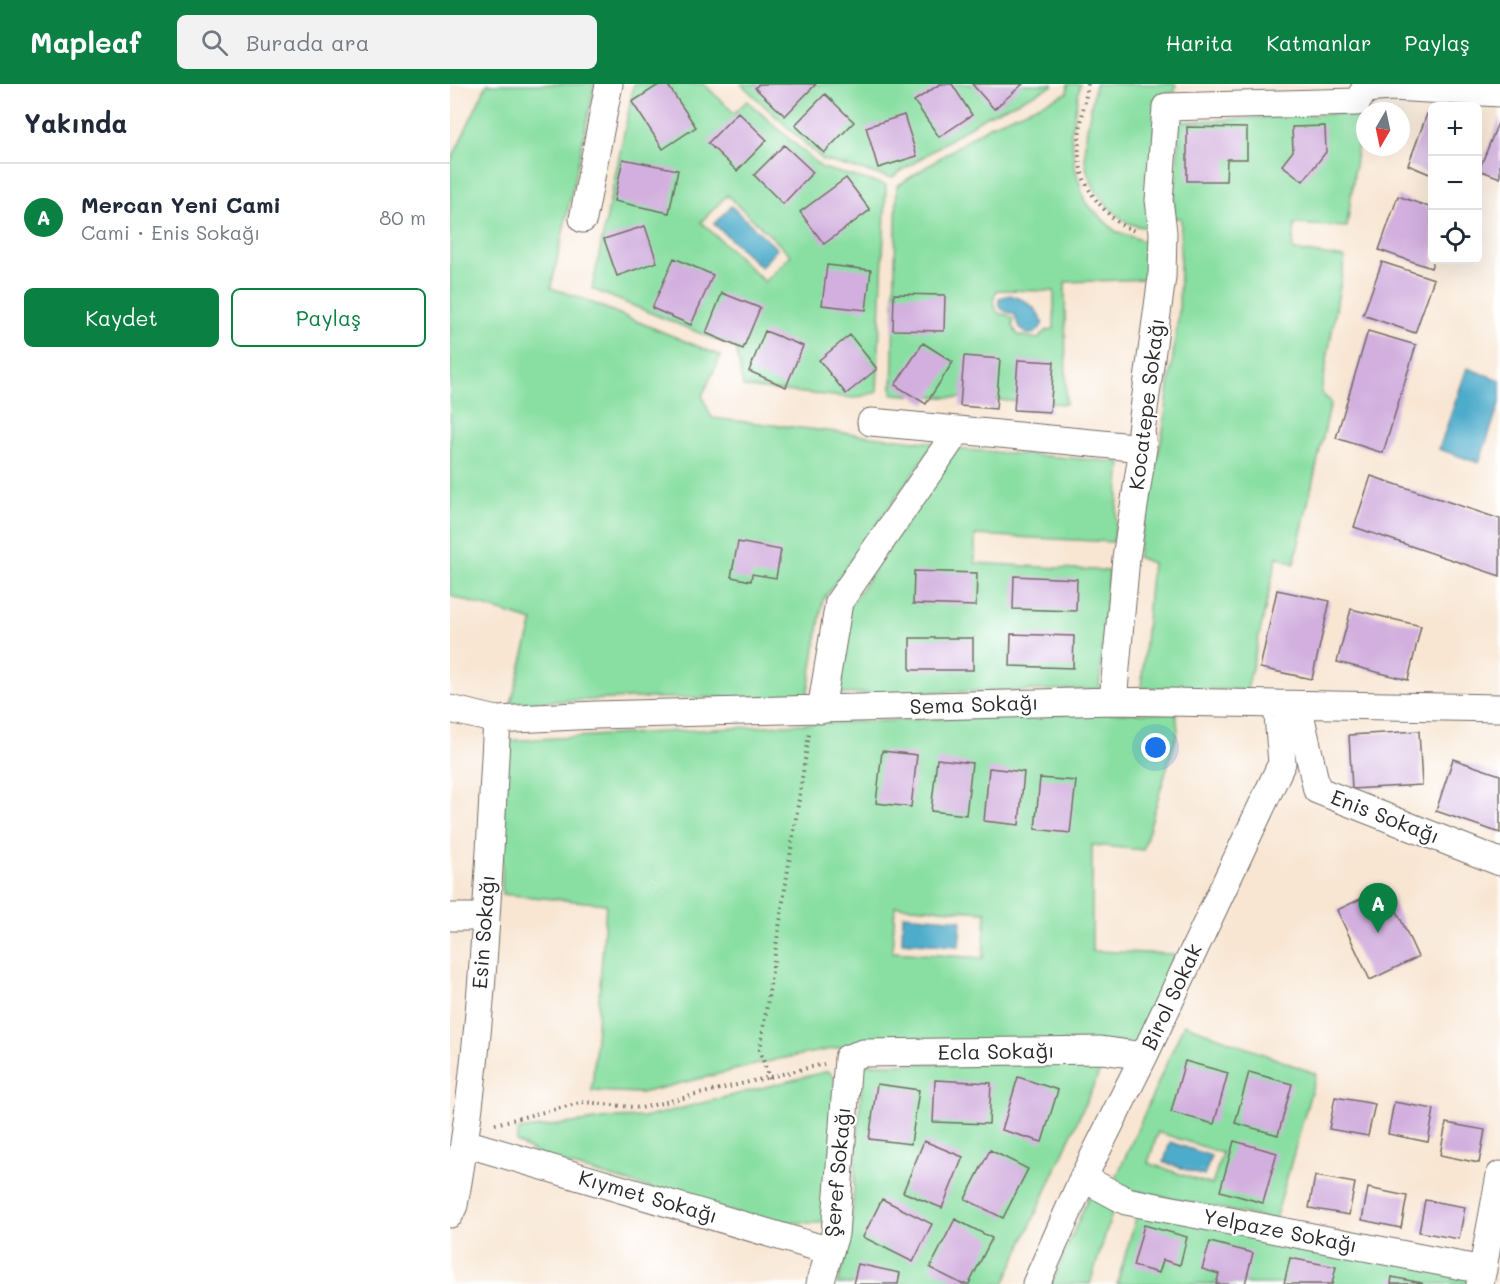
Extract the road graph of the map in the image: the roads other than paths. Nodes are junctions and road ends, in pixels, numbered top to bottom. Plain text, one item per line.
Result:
1 (609, 84) edge
2 (1364, 87) edge
3 (1500, 93) edge
4 (583, 219) dead end
5 (872, 422) dead end
6 (958, 430) junction
7 (1143, 448) junction
8 (1113, 701) junction
9 (1287, 704) junction
10 (1500, 708) edge
11 (450, 710) edge
12 (821, 710) junction
13 (497, 720) junction
14 (1500, 862) edge
15 (450, 917) edge
16 (486, 918) junction
17 (1144, 1056) junction
18 (848, 1058) joint
19 (461, 1141) edge
20 (1500, 1175) edge
21 (1083, 1178) junction
22 (450, 1214) edge
23 (830, 1251) junction
24 (1481, 1277) edge
25 (820, 1284) edge
26 (1036, 1284) edge

1 - 4 street
2 - 3 street
2 - 7 street, Kocatepe Sokağı
5 - 6 street
6 - 7 street
6 - 12 street
7 - 8 street, Kocatepe Sokağı
8 - 9 street, Sema Sokağı
8 - 12 street, Sema Sokağı
9 - 10 street, Sema Sokağı
9 - 14 street, Enis Sokağı
9 - 17 street, Birol Sokak
11 - 13 street, Sema Sokağı
12 - 13 street, Sema Sokağı
13 - 16 street, Esin Sokağı
15 - 16 street
16 - 19 street, Esin Sokağı
17 - 18 street, Ecla Sokağı
17 - 21 street, Birol Sokak
18 - 23 street, Şeref Sokağı
19 - 22 street, Esin Sokağı
19 - 23 street, Kıymet Sokağı
20 - 24 street
21 - 24 street, Yelpaze Sokağı
21 - 26 street, Birol Sokak
23 - 25 street, Şeref Sokağı

